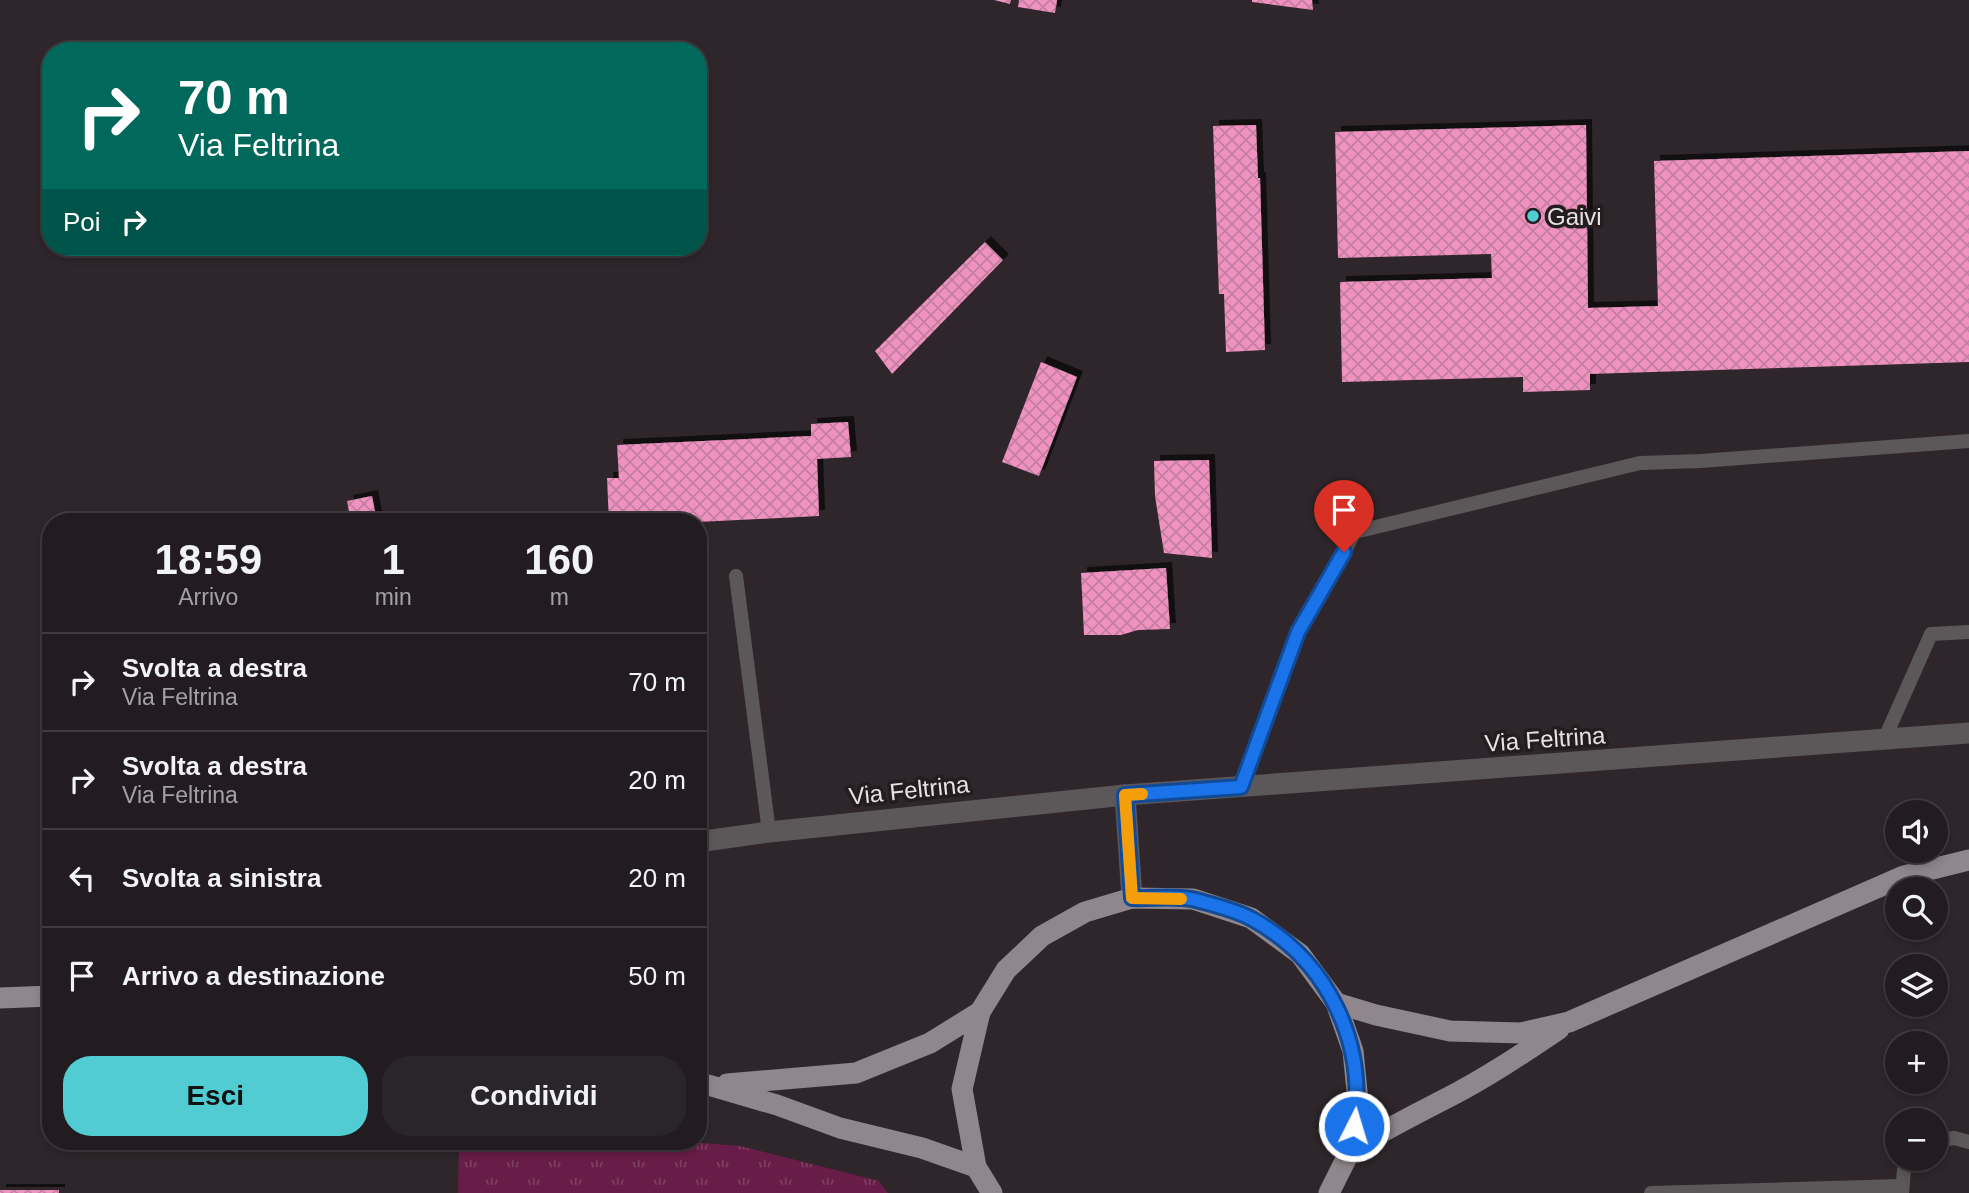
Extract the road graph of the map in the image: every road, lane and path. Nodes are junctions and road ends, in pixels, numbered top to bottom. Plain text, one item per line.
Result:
1 (1969, 441) edge
2 (736, 576) dead end
3 (1969, 632) edge
4 (1969, 733) edge
5 (1884, 740) junction
6 (1241, 787) junction
7 (1125, 795) junction
8 (769, 832) junction
9 (707, 841) edge
10 (1969, 860) edge
11 (1132, 898) junction
12 (42, 996) edge
13 (0, 998) edge
14 (1336, 1003) junction
15 (981, 1012) junction
16 (1569, 1022) junction
17 (707, 1084) edge
18 (707, 1085) edge
19 (1948, 1139) edge
20 (1969, 1142) edge
21 (1350, 1150) junction
22 (975, 1167) junction
23 (1904, 1171) edge
24 (1902, 1190) edge
25 (992, 1193) edge
26 (1329, 1193) edge
27 (1651, 1193) edge

1 - 6 lane
2 - 8 lane
3 - 5 lane
4 - 5 street, Via Feltrina
5 - 6 street, Via Feltrina
6 - 7 street, Via Feltrina
7 - 8 street, Via Feltrina
7 - 11 street
8 - 9 street, Via Feltrina
10 - 16 main road
11 - 14 main road
11 - 15 main road
12 - 13 main road
14 - 16 main road
14 - 21 main road
15 - 17 main road
15 - 22 main road
16 - 21 main road
18 - 22 main road
19 - 20 lane
21 - 26 main road
22 - 25 main road
23 - 24 lane
24 - 27 lane

